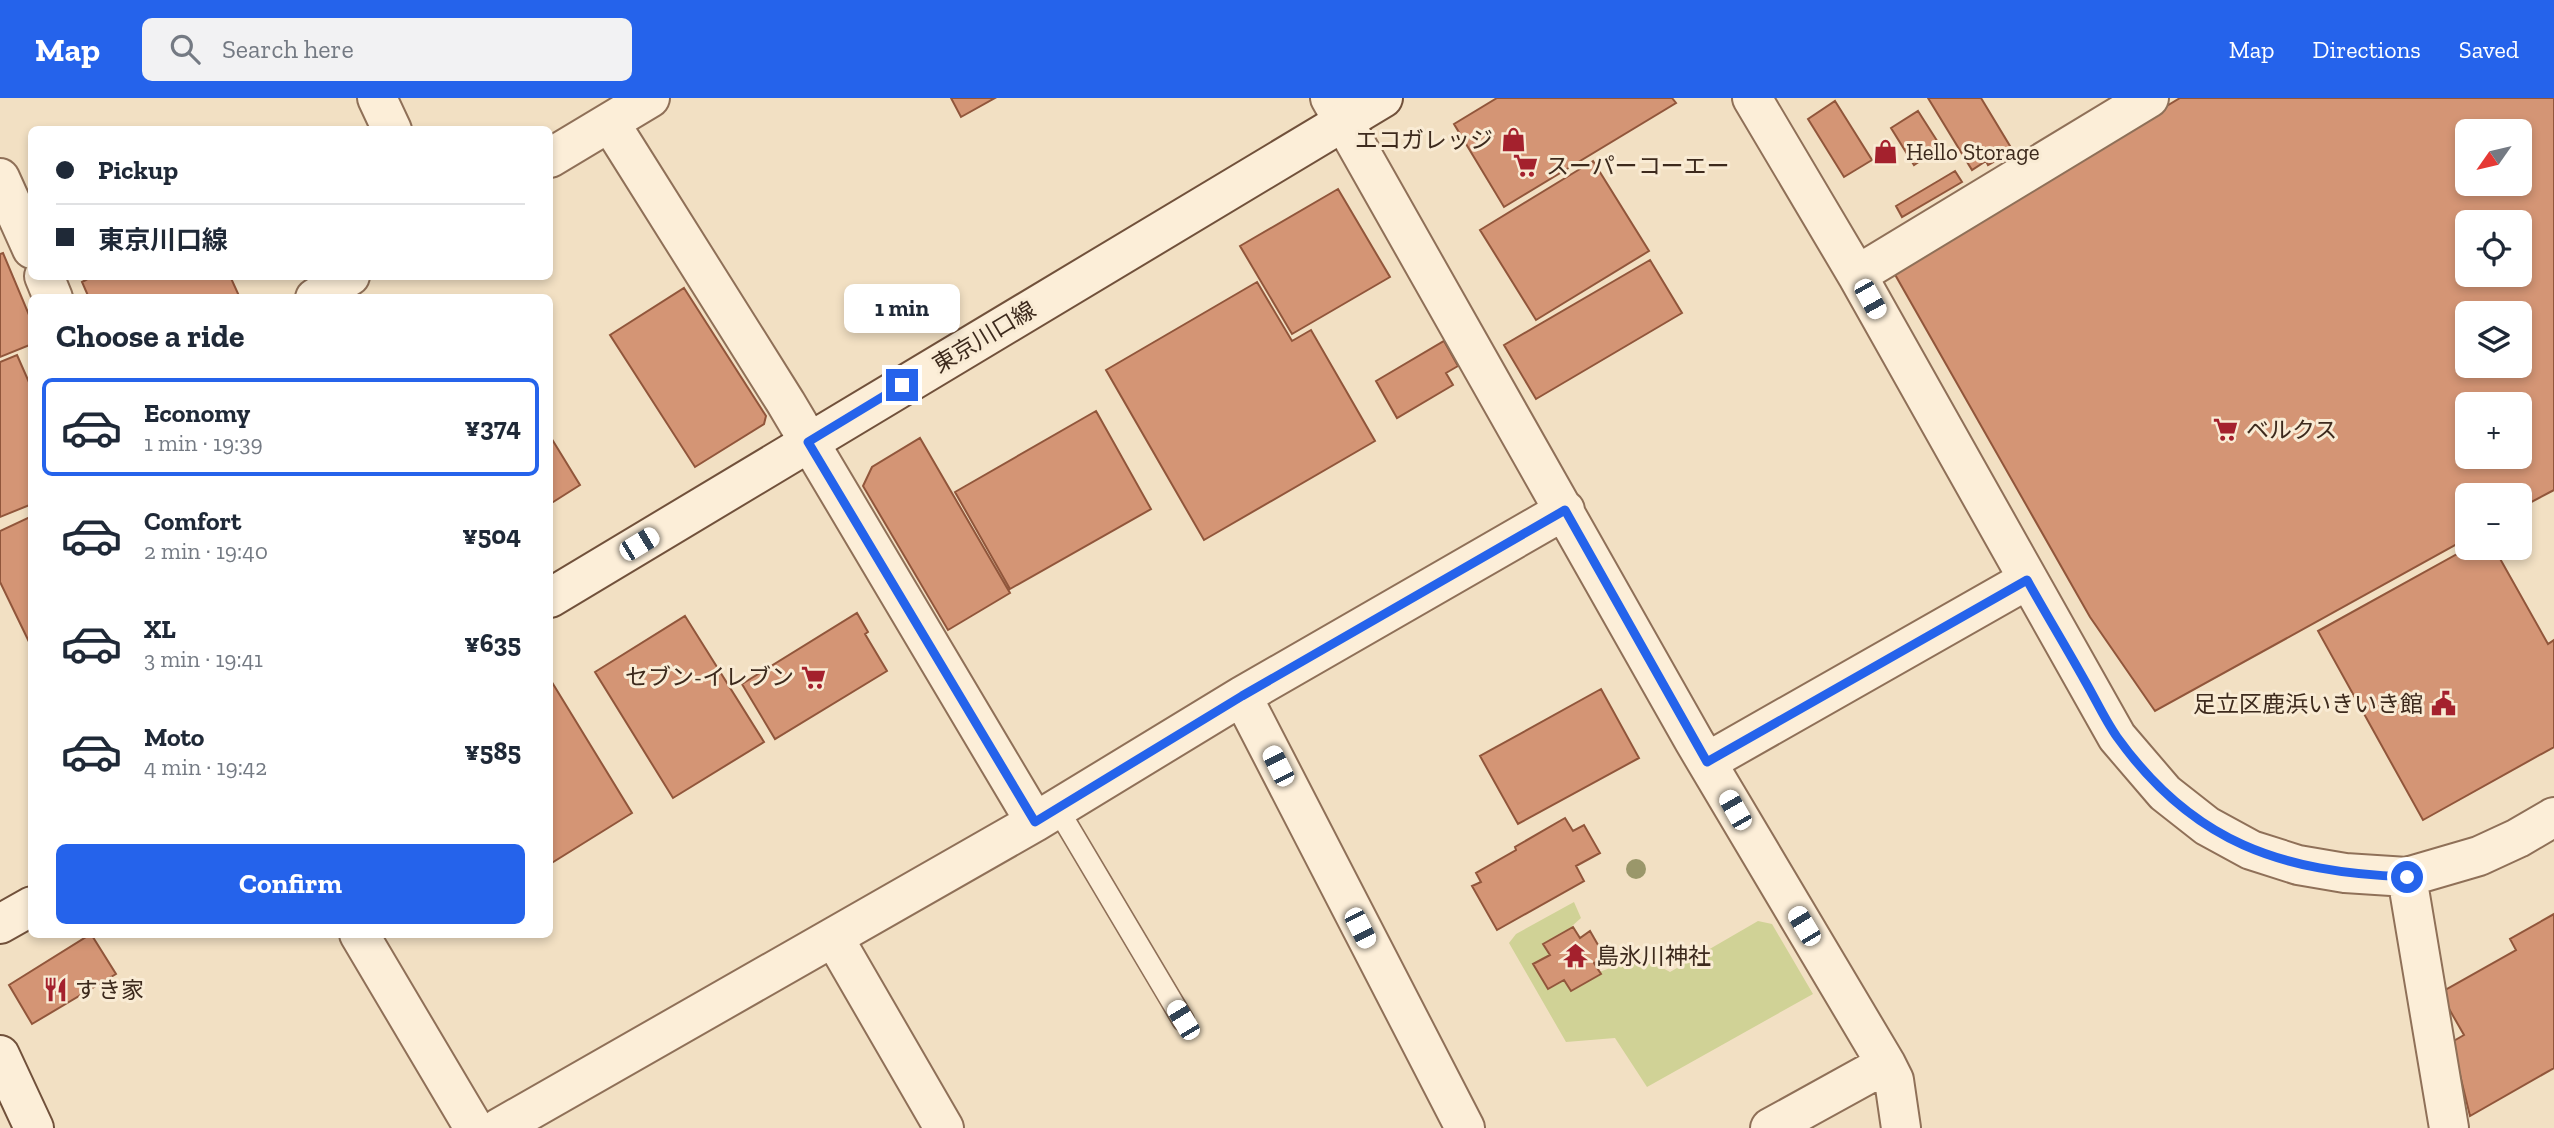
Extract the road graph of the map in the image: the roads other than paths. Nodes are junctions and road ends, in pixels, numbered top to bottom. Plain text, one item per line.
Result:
1 (377, 98) edge
2 (650, 98) edge
3 (1383, 98) edge
4 (1752, 98) edge
5 (2148, 98) edge
6 (1337, 110) edge
7 (610, 123) junction
8 (390, 126) edge
9 (553, 156) edge
10 (0, 178) edge
11 (28, 239) edge
12 (1857, 275) junction
13 (344, 280) edge
14 (321, 294) edge
15 (808, 442) junction
16 (1565, 510) junction
17 (2027, 580) junction
18 (553, 596) edge
19 (1242, 696) junction
20 (1707, 762) junction
21 (1046, 815) junction
22 (2554, 817) edge
23 (2407, 877) junction
24 (28, 908) edge
25 (0, 924) edge
26 (361, 938) edge
27 (834, 938) junction
28 (1183, 1020) dead end
29 (0, 1055) edge
30 (1886, 1064) junction
31 (34, 1128) edge
32 (474, 1128) edge
33 (499, 1128) edge
34 (944, 1128) edge
35 (1465, 1128) edge
36 (1770, 1128) edge
37 (1901, 1128) edge
38 (2449, 1128) edge

1 - 8 street
2 - 7 street
3 - 6 street, 東京川口線
4 - 12 street
5 - 12 street
6 - 15 street, 東京川口線
6 - 16 street
7 - 9 street
7 - 15 street
10 - 11 street
12 - 17 street
13 - 14 street
15 - 18 street, 東京川口線
15 - 21 street
16 - 19 street
16 - 20 street
17 - 20 street
17 - 23 street
19 - 21 street
19 - 35 street
20 - 30 street
21 - 27 street
21 - 28 lane
22 - 23 street
23 - 38 street
24 - 25 street
26 - 32 street
27 - 33 street
27 - 34 street
29 - 31 street
30 - 36 street
30 - 37 street

